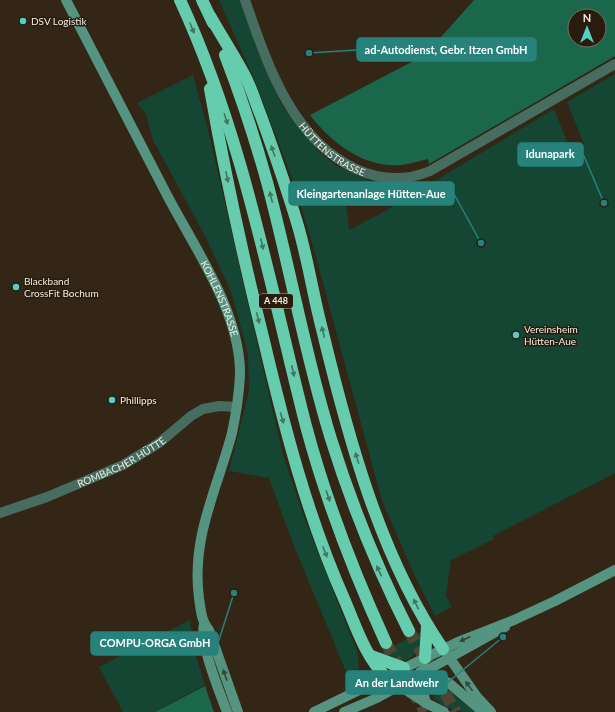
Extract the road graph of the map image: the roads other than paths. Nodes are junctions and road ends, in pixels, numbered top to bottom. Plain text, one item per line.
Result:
1 (66, 0) edge
2 (180, 0) edge
3 (202, 0) edge
4 (246, 0) edge
5 (210, 16) junction
6 (204, 56) junction
7 (615, 64) edge
8 (237, 407) junction
9 (0, 513) edge
10 (615, 570) edge
11 (204, 624) junction
12 (427, 626) junction
13 (409, 631) tunnel mouth
14 (386, 643) tunnel mouth
15 (446, 654) junction
16 (370, 656) junction
17 (425, 658) junction
18 (404, 668) junction
19 (423, 673) junction
20 (386, 677) junction
21 (399, 686) junction
22 (426, 703) junction
23 (226, 712) edge
24 (238, 712) edge
25 (314, 712) edge
26 (344, 712) edge
27 (444, 712) edge
28 (483, 712) edge
29 (491, 712) edge

1 - 8 street, KOHLENSTRASSE
2 -> 6 highway, A 448
3 - 5 highway, A 448
4 - 7 street, HÜTTENSTRASSE
12 -> 5 highway
13 -> 5 highway, A 448
6 -> 14 highway, A 448
6 -> 16 highway
8 - 9 street, ROMBACHER HÜTTE
8 - 11 street, KOHLENSTRASSE
10 - 15 street
11 - 23 street, KOHLENSTRASSE
24 -> 11 street, KOHLENSTRASSE
12 - 15 highway
12 - 17 highway
15 - 17 street
15 - 19 street
29 -> 15 street
16 - 18 highway
16 - 20 highway
17 - 18 street
17 - 19 street
18 - 19 street
18 - 20 street
19 - 21 street
19 - 22 street
19 - 28 street
20 - 21 street
20 - 25 street
21 - 22 street
21 - 26 street
22 - 27 street

